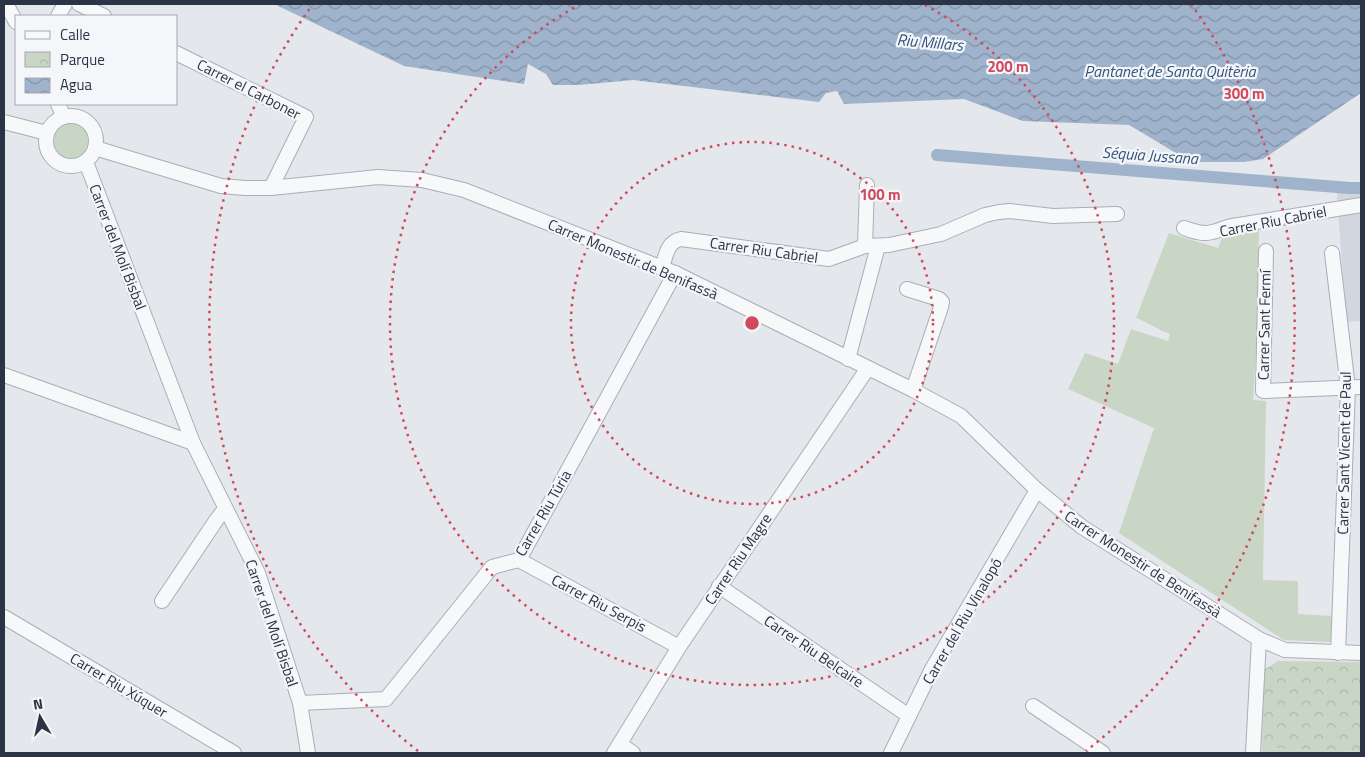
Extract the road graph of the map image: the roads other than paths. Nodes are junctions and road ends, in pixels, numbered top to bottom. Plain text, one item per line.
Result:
1 (6, 4) edge
2 (65, 4) edge
3 (78, 4) edge
4 (59, 15) edge
5 (102, 15) edge
6 (15, 20) edge
7 (178, 54) edge
8 (58, 105) edge
9 (64, 117) junction
10 (4, 122) edge
11 (47, 132) junction
12 (95, 148) junction
13 (86, 162) junction
14 (867, 185) dead end
15 (271, 188) junction
16 (1361, 205) edge
17 (1117, 214) dead end
18 (1184, 228) dead end
19 (872, 246) junction
20 (1266, 252) dead end
21 (1332, 253) dead end
22 (668, 270) junction
23 (907, 290) dead end
24 (848, 359) junction
25 (868, 368) junction
26 (4, 375) edge
27 (1354, 388) edge
28 (913, 390) junction
29 (193, 444) junction
30 (1037, 490) junction
31 (225, 509) junction
32 (519, 560) junction
33 (720, 586) junction
34 (162, 601) dead end
35 (4, 617) edge
36 (1259, 639) junction
37 (679, 647) junction
38 (1338, 653) junction
39 (1361, 653) edge
40 (300, 703) junction
41 (1033, 706) dead end
42 (910, 716) junction
43 (617, 748) edge
44 (234, 753) edge
45 (308, 753) edge
46 (633, 753) edge
47 (892, 753) edge
48 (1103, 753) edge
49 (1254, 753) edge

1 - 6 street
2 - 4 street
3 - 5 street
7 - 15 street, Carrer el Carboner
8 - 9 street
9 - 11 street
9 - 12 street
10 - 11 street
11 - 13 street
12 - 13 street
12 - 15 street, Carrer Monestir de Benifassà
13 - 29 street, Carrer del Molí Bisbal
14 - 19 street
15 - 22 street, Carrer Monestir de Benifassà
16 - 18 street, Carrer Riu Cabriel
17 - 19 street, Carrer Riu Cabriel
19 - 22 street, Carrer Riu Cabriel
19 - 24 street
20 - 27 street, Carrer Sant Fermí
21 - 27 street, Carrer Sant Vicent de Paul
22 - 24 street, Carrer Monestir de Benifassà
22 - 32 street, Carrer Riu Túria
23 - 28 street
24 - 25 street, Carrer Monestir de Benifassà
25 - 28 street, Carrer Monestir de Benifassà
25 - 33 street, Carrer Riu Magre
26 - 29 street
27 - 38 street, Carrer Sant Vicent de Paul
28 - 30 street, Carrer Monestir de Benifassà
29 - 31 street, Carrer del Molí Bisbal
30 - 36 street, Carrer Monestir de Benifassà
30 - 42 street, Carrer del Riu Vinalopó
31 - 34 street
31 - 40 street, Carrer del Molí Bisbal
32 - 37 street, Carrer Riu Serpis
32 - 40 street, Carrer Riu Túria
33 - 37 street, Carrer Riu Magre
33 - 42 street, Carrer Riu Belcaire
35 - 44 street, Carrer Riu Xúquer
36 - 38 street, Carrer Monestir de Benifassà
36 - 49 street
37 - 43 street, Carrer Riu Magre
38 - 39 street, Carrer Monestir de Benifassà
40 - 45 street, Carrer del Molí Bisbal
41 - 48 street
42 - 47 street, Carrer del Riu Vinalopó
43 - 46 street

